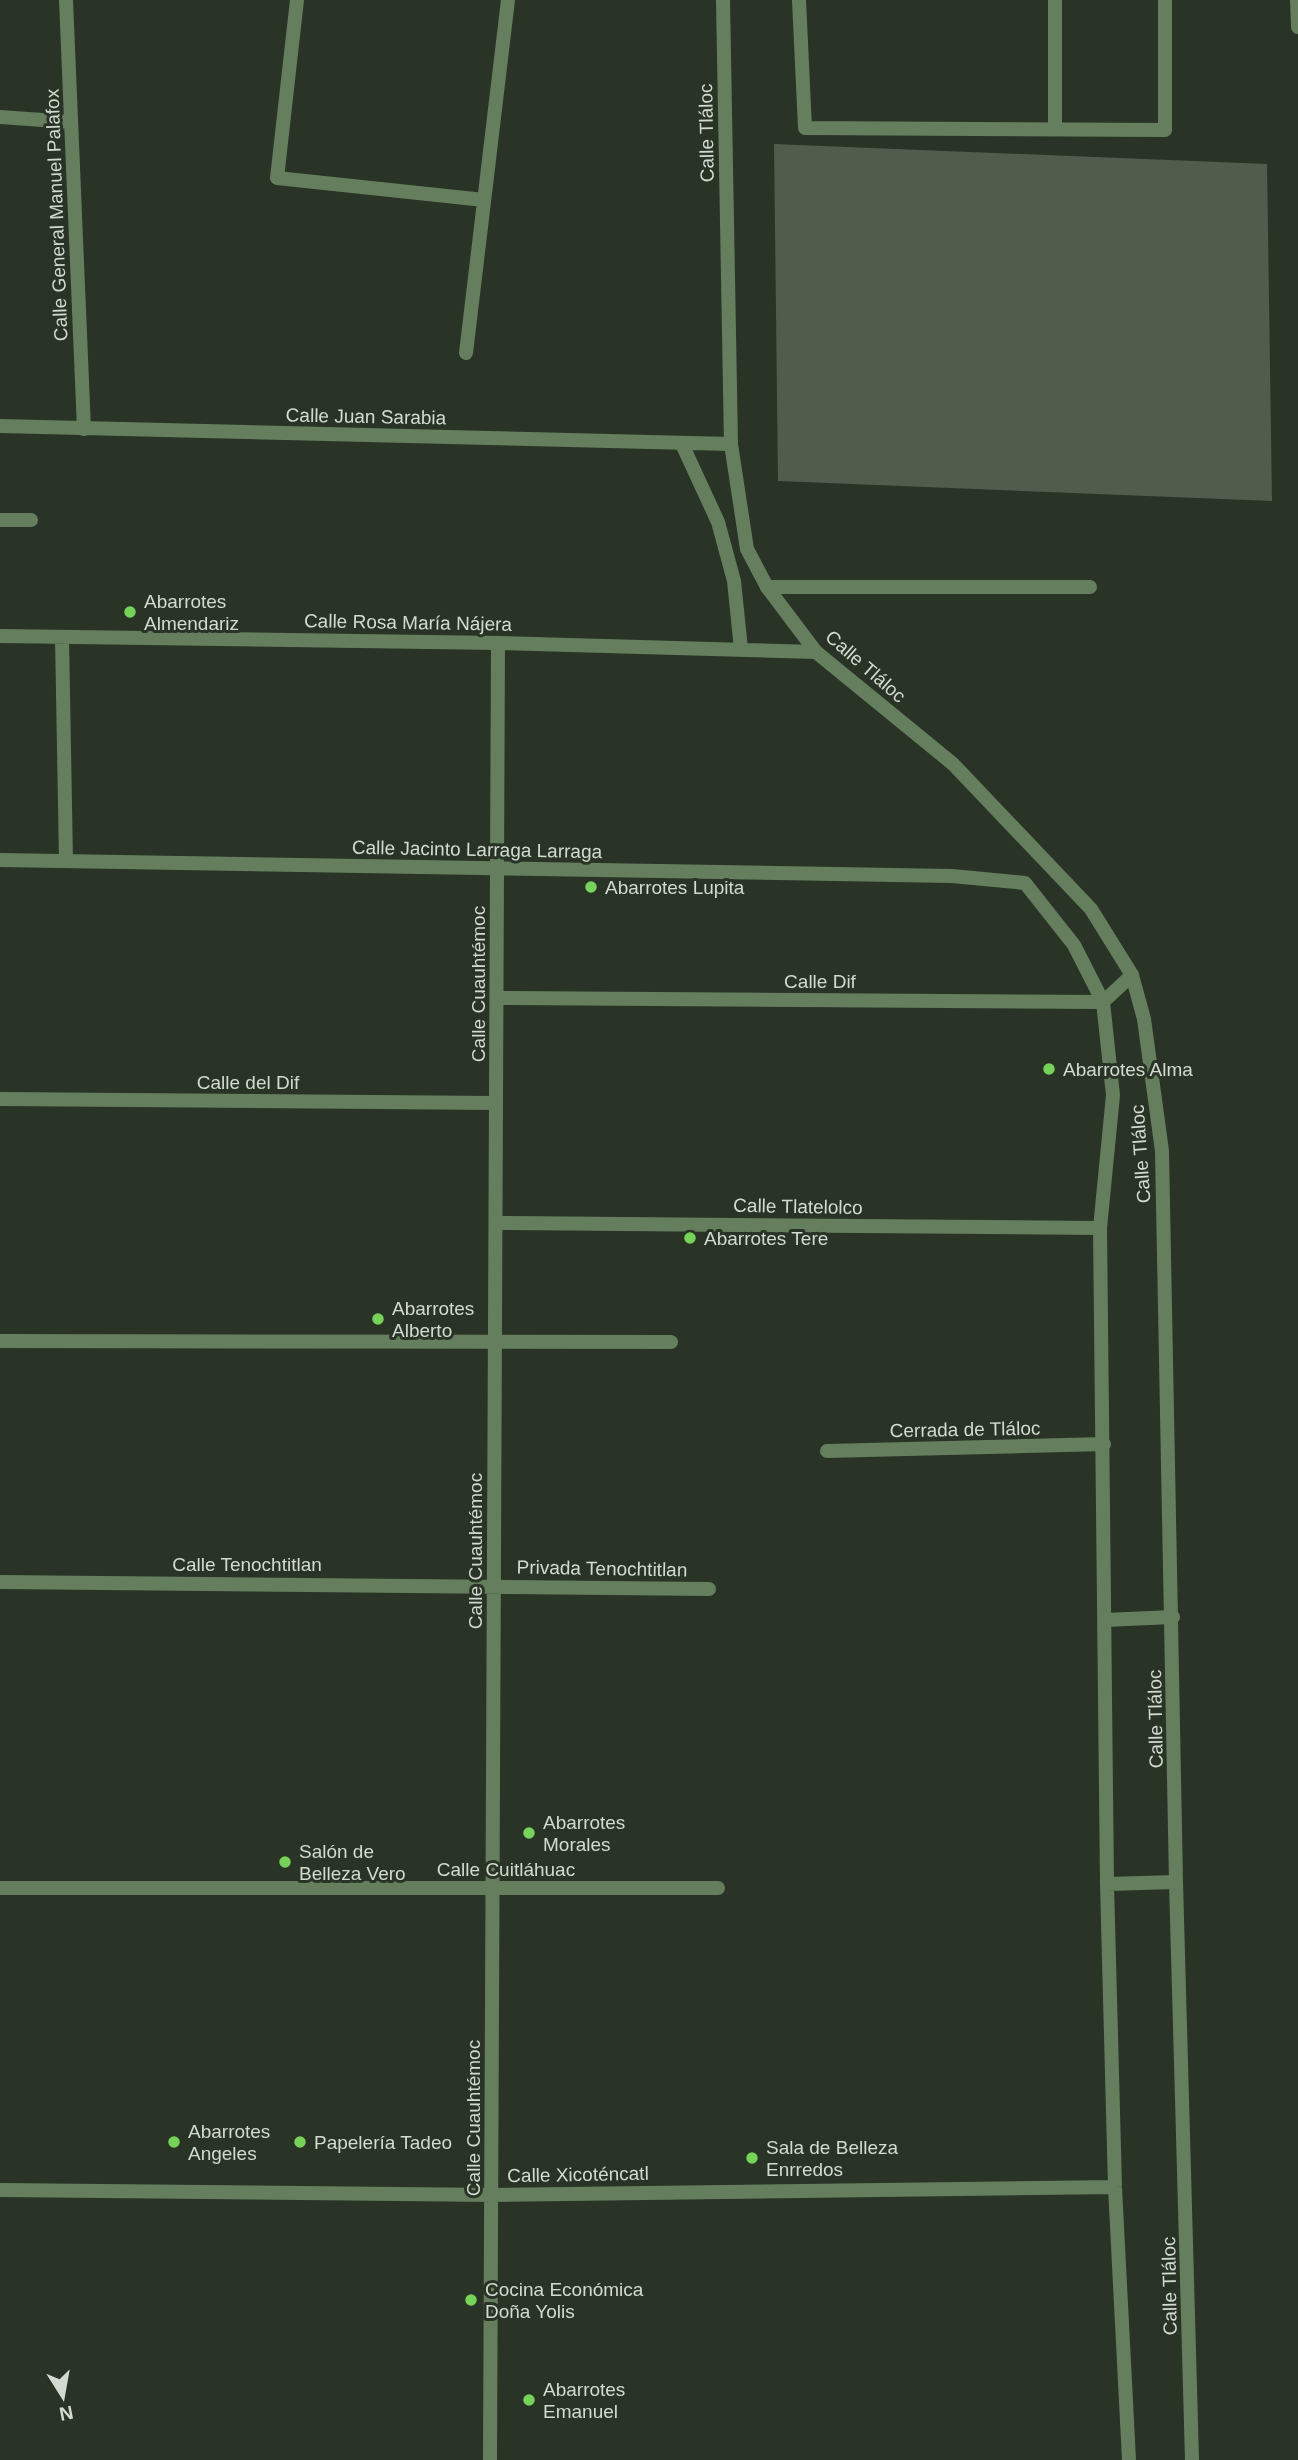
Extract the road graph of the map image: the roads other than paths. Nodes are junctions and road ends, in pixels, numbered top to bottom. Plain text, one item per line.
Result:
1 (66, 0) edge
2 (297, 0) edge
3 (508, 0) edge
4 (723, 0) edge
5 (799, 0) edge
6 (1055, 0) edge
7 (1165, 0) edge
8 (1297, 0) edge
9 (1298, 27) edge
10 (0, 117) edge
11 (71, 122) junction
12 (1055, 129) junction
13 (484, 200) junction
14 (466, 352) dead end
15 (0, 426) edge
16 (84, 429) junction
17 (682, 444) junction
18 (731, 444) junction
19 (0, 520) edge
20 (31, 520) dead end
21 (767, 587) junction
22 (1090, 587) dead end
23 (0, 636) edge
24 (62, 637) junction
25 (498, 643) junction
26 (741, 649) junction
27 (816, 652) junction
28 (0, 860) edge
29 (66, 861) junction
30 (497, 868) junction
31 (952, 876) joint
32 (1132, 975) junction
33 (497, 998) junction
34 (1103, 1002) junction
35 (0, 1099) edge
36 (496, 1103) junction
37 (496, 1223) junction
38 (1100, 1228) junction
39 (0, 1341) edge
40 (495, 1342) junction
41 (671, 1342) dead end
42 (1104, 1444) junction
43 (827, 1451) dead end
44 (0, 1581) edge
45 (494, 1586) junction
46 (709, 1589) dead end
47 (1173, 1617) junction
48 (1105, 1620) junction
49 (1177, 1882) junction
50 (1107, 1884) junction
51 (0, 1888) edge
52 (493, 1888) junction
53 (718, 1888) dead end
54 (1115, 2187) junction
55 (0, 2190) edge
56 (492, 2195) junction
57 (490, 2460) edge
58 (1129, 2460) edge
59 (1192, 2460) edge

1 - 11 street, Calle General Manuel Palafox
2 - 13 street
3 - 13 street
4 - 18 street, Calle Tláloc
5 - 12 street
6 - 12 street
7 - 12 street
8 - 9 street
10 - 11 street
11 - 16 street, Calle General Manuel Palafox
13 - 14 street
15 - 16 street, Calle Juan Sarabia
16 - 17 street, Calle Juan Sarabia
17 - 18 street, Calle Juan Sarabia
17 - 26 street
18 - 21 street, Calle Tláloc
19 - 20 street
21 - 22 street
21 - 27 street, Calle Tláloc
23 - 24 street, Calle Rosa María Nájera
24 - 25 street, Calle Rosa María Nájera
24 - 29 street
25 - 26 street, Calle Rosa María Nájera
25 - 30 street, Calle Cuauhtémoc
26 - 27 street, Calle Rosa María Nájera
27 - 32 street, Calle Tláloc
28 - 29 street, Calle Jacinto Larraga Larraga
29 - 30 street, Calle Jacinto Larraga Larraga
30 - 31 street, Calle Jacinto Larraga Larraga
30 - 33 street, Calle Cuauhtémoc
31 - 34 street, Calle Tláloc
32 - 34 street
32 - 47 street, Calle Tláloc
33 - 34 street, Calle Dif
33 - 36 street, Calle Cuauhtémoc
34 - 38 street, Calle Tláloc
35 - 36 street, Calle del Dif
36 - 37 street, Calle Cuauhtémoc
37 - 38 street, Calle Tlatelolco
37 - 40 street, Calle Cuauhtémoc
38 - 42 street, Calle Tláloc
39 - 40 street
40 - 41 street
40 - 45 street, Calle Cuauhtémoc
42 - 43 street, Cerrada de Tláloc
42 - 48 street, Calle Tláloc
44 - 45 street, Calle Tenochtitlan
45 - 46 street, Privada Tenochtitlan
45 - 52 street, Calle Cuauhtémoc
47 - 48 street
47 - 49 street, Calle Tláloc
48 - 50 street, Calle Tláloc
49 - 50 street
49 - 59 street, Calle Tláloc
50 - 54 street, Calle Tláloc
51 - 52 street, Calle Cuitláhuac
52 - 53 street, Calle Cuitláhuac
52 - 56 street, Calle Cuauhtémoc
54 - 56 street, Calle Xicoténcatl
54 - 58 street, Calle Tláloc
55 - 56 street, Calle Xicoténcatl
56 - 57 street, Calle Cuauhtémoc

